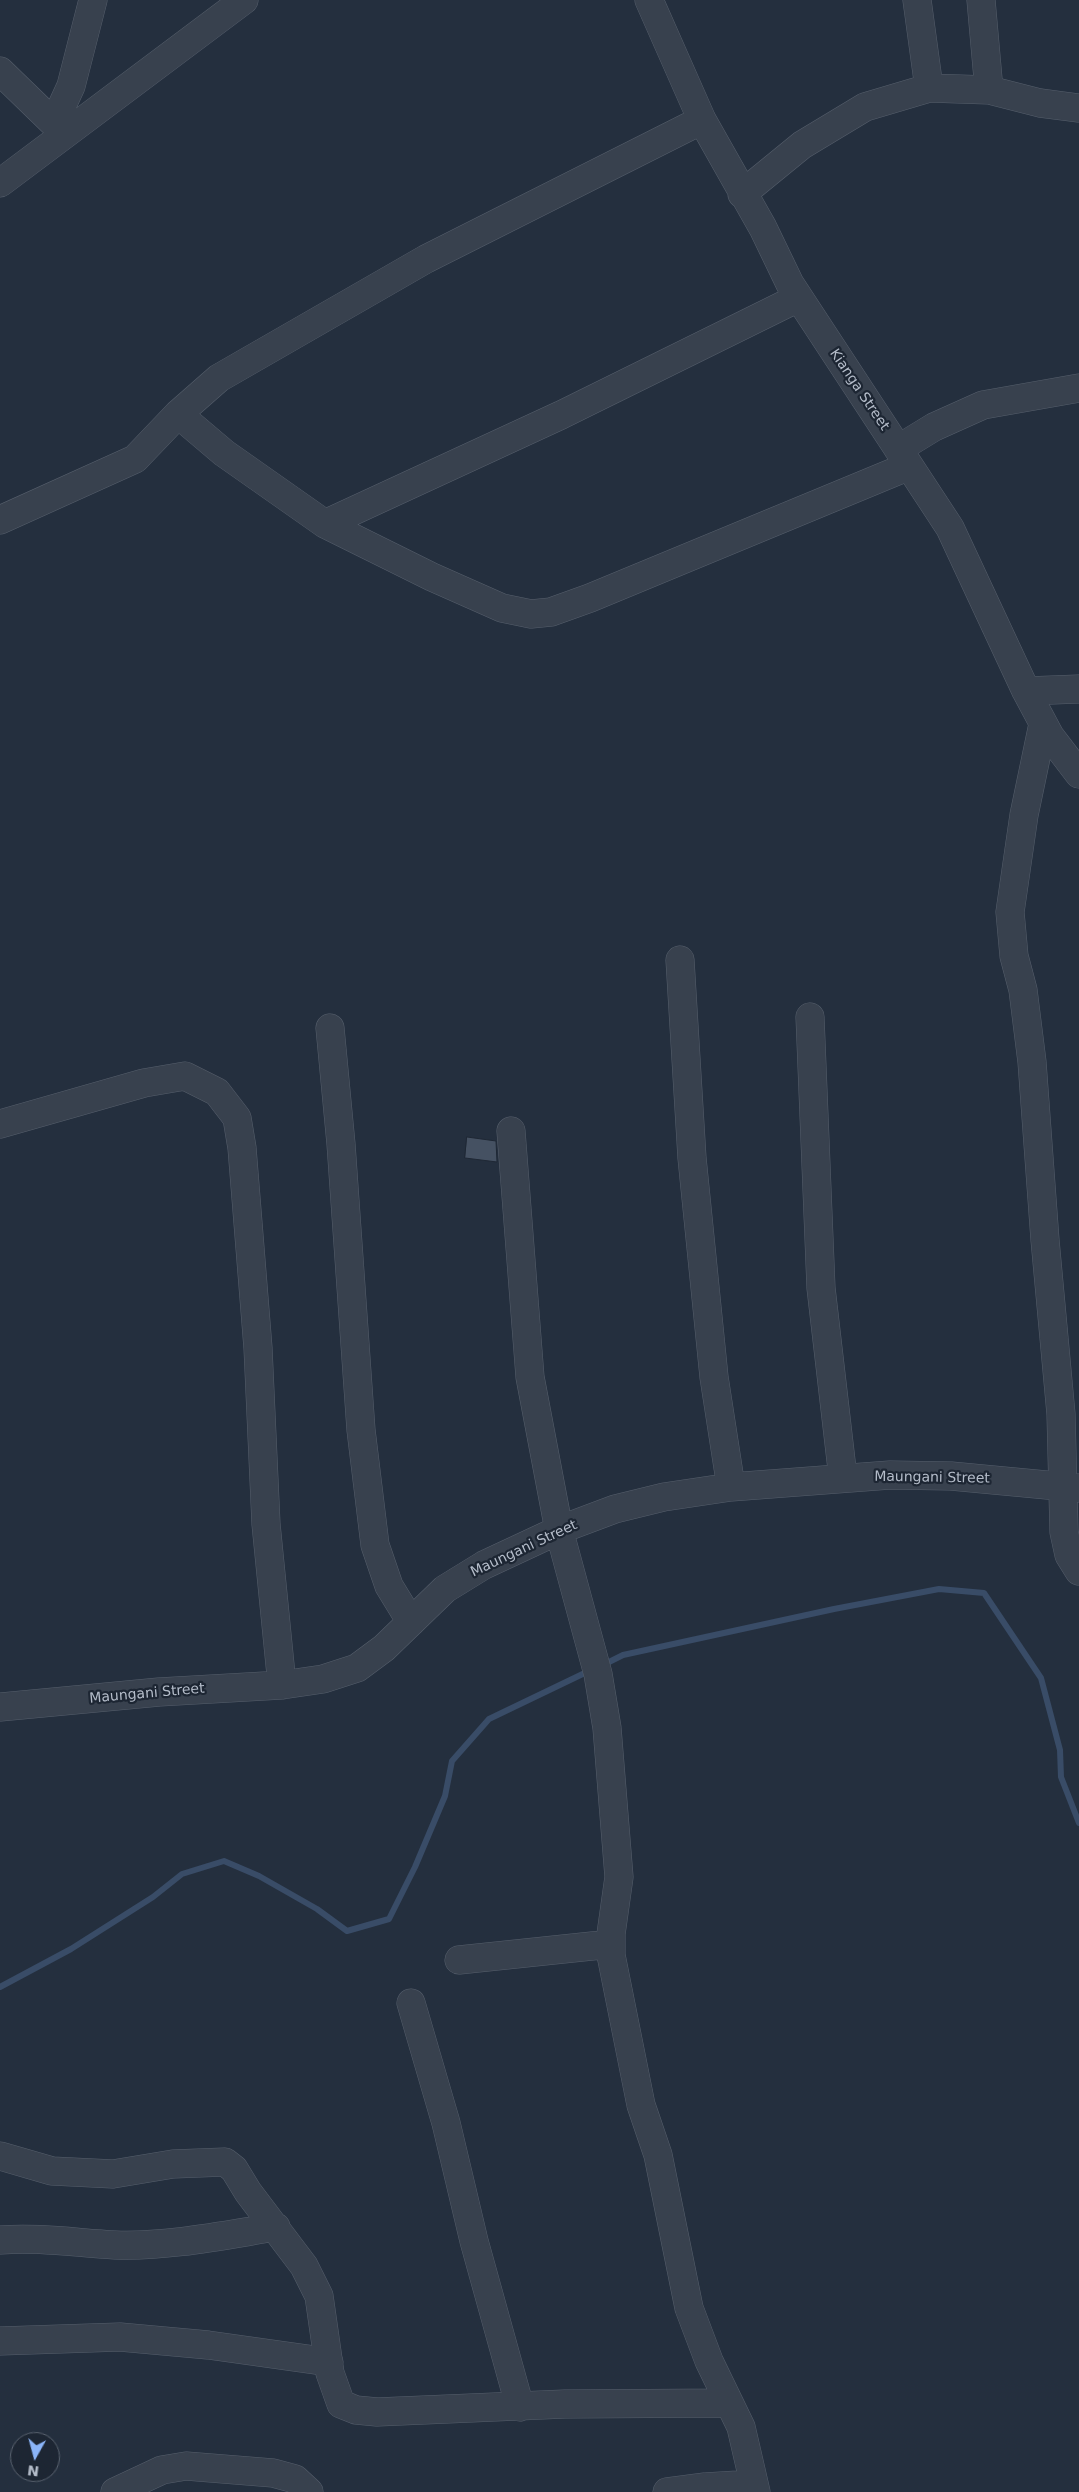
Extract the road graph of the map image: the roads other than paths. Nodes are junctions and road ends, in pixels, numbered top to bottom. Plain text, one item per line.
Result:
1 (93, 0) edge
2 (244, 0) edge
3 (649, 0) edge
4 (917, 0) edge
5 (981, 0) edge
6 (0, 71) edge
7 (928, 88) junction
8 (989, 90) junction
9 (1079, 108) edge
10 (702, 120) junction
11 (60, 129) junction
12 (0, 183) edge
13 (742, 194) junction
14 (798, 298) junction
15 (1079, 388) edge
16 (178, 414) junction
17 (904, 457) junction
18 (0, 520) edge
19 (325, 524) junction
20 (1079, 689) edge
21 (1026, 691) junction
22 (1043, 724) junction
23 (1079, 774) edge
24 (680, 960) dead end
25 (810, 1018) dead end
26 (330, 1028) dead end
27 (0, 1124) edge
28 (511, 1131) dead end
29 (843, 1478) junction
30 (731, 1486) junction
31 (1071, 1487) edge
32 (559, 1530) junction
33 (1079, 1571) edge
34 (411, 1622) junction
35 (282, 1685) junction
36 (0, 1707) edge
37 (611, 1944) junction
38 (459, 1960) dead end
39 (412, 2003) dead end
40 (0, 2156) edge
41 (276, 2227) junction
42 (0, 2240) edge
43 (0, 2341) edge
44 (328, 2362) junction
45 (730, 2403) junction
46 (520, 2407) junction
47 (755, 2488) edge
48 (115, 2492) edge
49 (309, 2492) edge
50 (668, 2492) edge

1 - 11 street
2 - 11 street
3 - 10 street, Kianga Street
4 - 7 street
5 - 8 street
6 - 11 street
7 - 8 street
7 - 13 street
8 - 9 street
10 - 13 street, Kianga Street
10 - 16 street
11 - 12 street
13 - 14 street, Kianga Street
14 - 17 street, Kianga Street
14 - 19 street
15 - 17 street
16 - 18 street
16 - 19 street
17 - 19 street
17 - 21 street, Kianga Street
20 - 21 street
21 - 22 street, Kianga Street
22 - 23 street, Kianga Street
22 - 31 street
24 - 30 street
25 - 29 street
26 - 34 street
27 - 35 street
28 - 32 street
29 - 30 street, Maungani Street
29 - 31 street, Maungani Street
30 - 32 street, Maungani Street
31 - 33 street
32 - 34 street, Maungani Street
32 - 37 street
34 - 35 street, Maungani Street
35 - 36 street, Maungani Street
37 - 38 street
37 - 45 street
39 - 46 street
40 - 41 street
41 - 42 street
41 - 44 street
43 - 44 street
44 - 46 street
45 - 46 street
45 - 47 street
47 - 50 street
48 - 49 street

